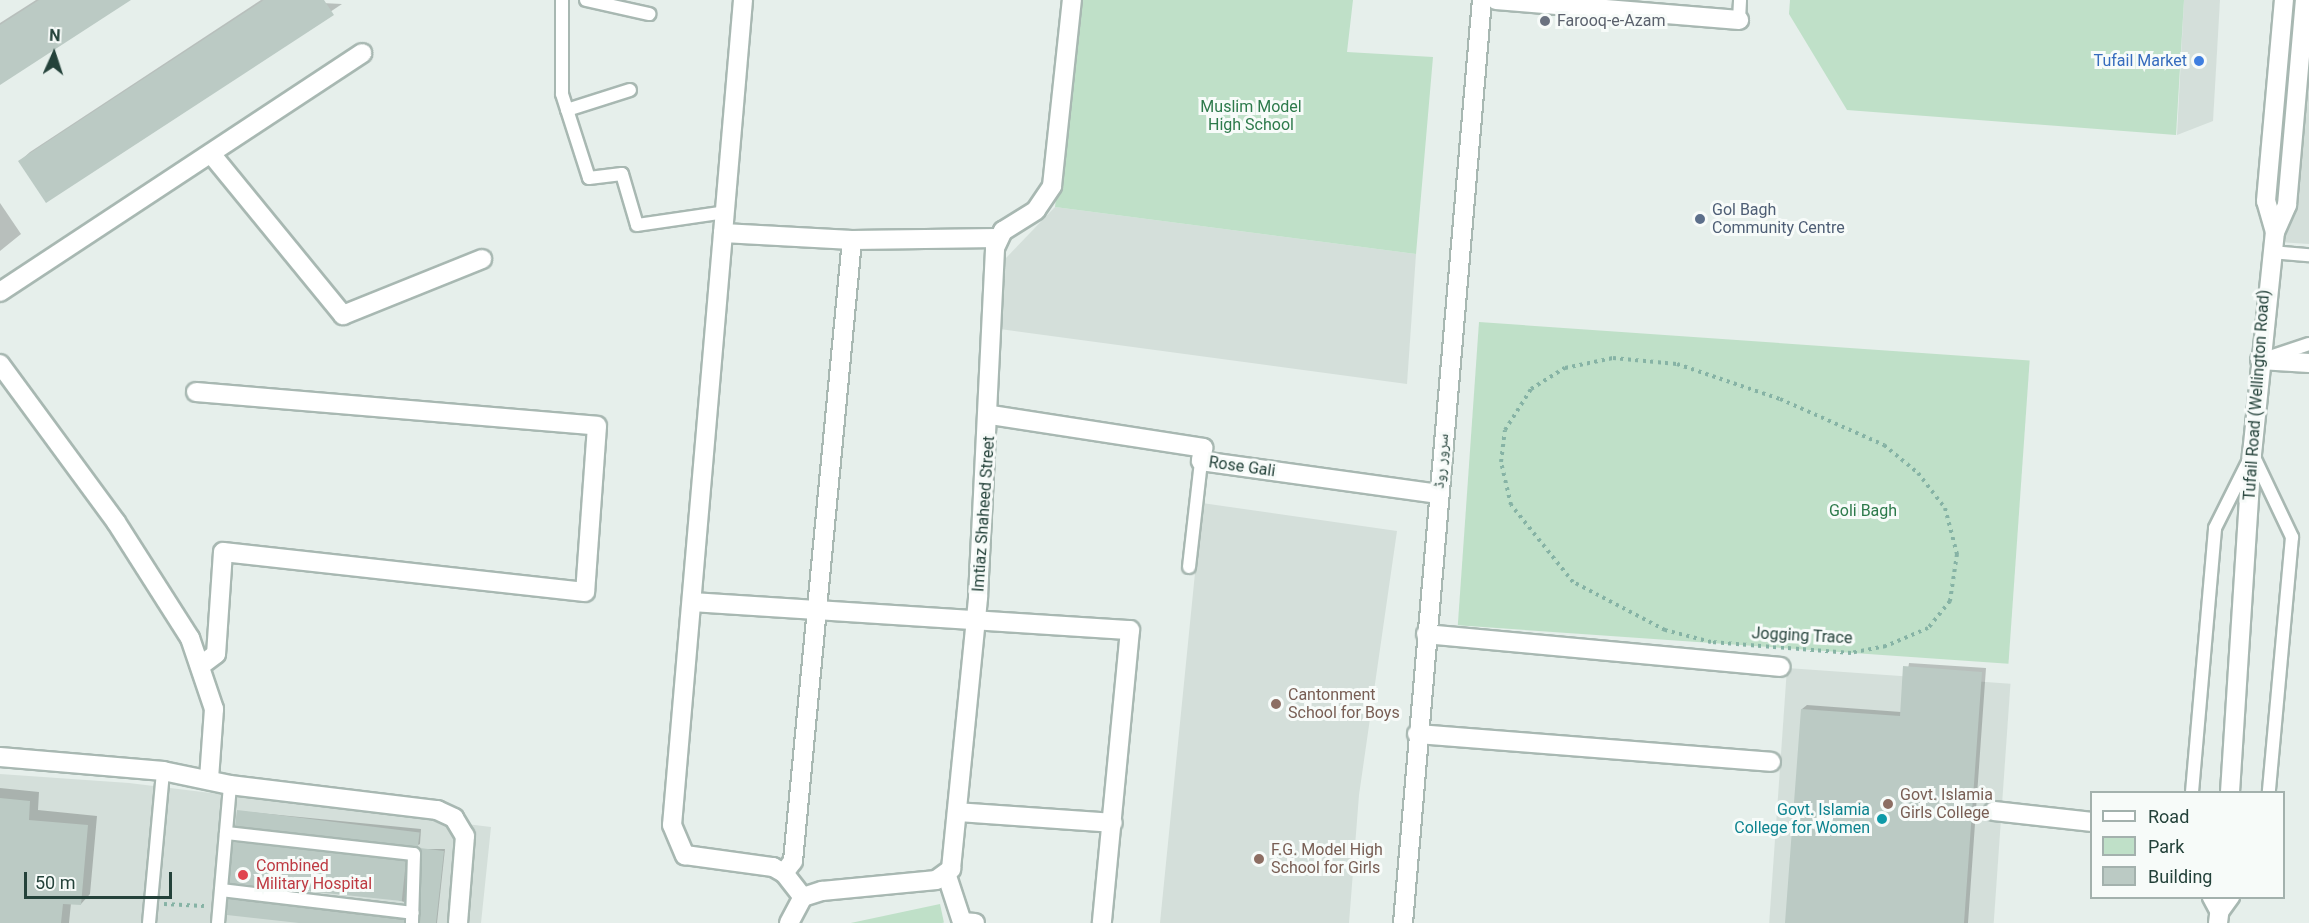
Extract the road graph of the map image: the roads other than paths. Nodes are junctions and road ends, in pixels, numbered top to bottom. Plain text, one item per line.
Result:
1 (562, 0) edge
2 (586, 0) edge
3 (743, 0) edge
4 (1072, 0) edge
5 (1482, 0) edge
6 (1496, 0) edge
7 (1740, 0) edge
8 (2284, 0) edge
9 (2305, 0) edge
10 (649, 14) dead end
11 (1739, 20) joint
12 (362, 53) dead end
13 (630, 90) dead end
14 (567, 110) junction
15 (212, 155) junction
16 (726, 212) junction
17 (2275, 232) junction
18 (723, 233) junction
19 (998, 238) junction
20 (852, 240) junction
21 (2271, 252) junction
22 (2309, 255) edge
23 (482, 259) dead end
24 (0, 292) edge
25 (2309, 344) edge
26 (2260, 360) junction
27 (2309, 363) edge
28 (0, 364) edge
29 (196, 392) dead end
30 (991, 415) junction
31 (2252, 454) junction
32 (1201, 461) junction
33 (1439, 494) junction
34 (1189, 567) dead end
35 (693, 602) junction
36 (819, 609) junction
37 (976, 621) junction
38 (1426, 634) junction
39 (200, 666) junction
40 (1780, 667) dead end
41 (1418, 734) junction
42 (0, 757) edge
43 (1771, 762) dead end
44 (163, 771) junction
45 (209, 779) junction
46 (230, 786) junction
47 (2192, 791) edge
48 (2230, 791) edge
49 (2269, 791) edge
50 (1994, 811) dead end
51 (957, 812) junction
52 (2090, 822) edge
53 (1113, 824) junction
54 (226, 833) junction
55 (784, 873) junction
56 (947, 876) junction
57 (221, 890) junction
58 (803, 897) junction
59 (2210, 899) edge
60 (2221, 899) edge
61 (2232, 899) edge
62 (412, 918) edge
63 (2218, 920) edge
64 (149, 923) edge
65 (218, 923) edge
66 (458, 923) edge
67 (789, 923) edge
68 (975, 923) edge
69 (1102, 923) edge
70 (1403, 923) edge

1 - 14 lane
2 - 10 lane
3 - 16 street
4 - 19 street
5 - 33 street, سرور روڈ
6 - 11 street
7 - 11 lane
8 - 17 street, Tufail Road (Wellington Road)
9 - 17 street
12 - 15 street
13 - 14 lane
14 - 16 lane
15 - 23 street
15 - 24 street
16 - 18 street
17 - 21 street, Tufail Road (Wellington Road)
18 - 20 street
18 - 35 street
19 - 20 street
19 - 30 street, Imtiaz Shaheed Street
20 - 36 street
21 - 22 lane
21 - 26 street, Tufail Road (Wellington Road)
25 - 26 lane
26 - 27 street
26 - 31 street, Tufail Road (Wellington Road)
28 - 39 street
29 - 39 street
30 - 32 street, Rose Gali
30 - 37 street, Imtiaz Shaheed Street
31 - 47 lane
31 - 48 street, Tufail Road (Wellington Road)
31 - 49 lane
32 - 33 street, Rose Gali
32 - 34 lane
33 - 38 street, سرور روڈ
35 - 36 street
35 - 55 street
36 - 37 street
36 - 55 street
37 - 51 street, Imtiaz Shaheed Street
37 - 53 street
38 - 40 street
38 - 41 street, سرور روڈ
39 - 45 street
41 - 43 street
41 - 70 street, سرور روڈ
42 - 44 street
44 - 45 street
44 - 64 lane
45 - 46 street
46 - 54 lane
46 - 66 street
50 - 52 street
51 - 53 street
51 - 56 street, Imtiaz Shaheed Street
53 - 69 street
54 - 57 lane
54 - 62 lane
55 - 58 street
56 - 58 street
56 - 68 street
57 - 62 lane
57 - 65 lane
58 - 67 street
59 - 63 lane
60 - 63 street
61 - 63 lane

